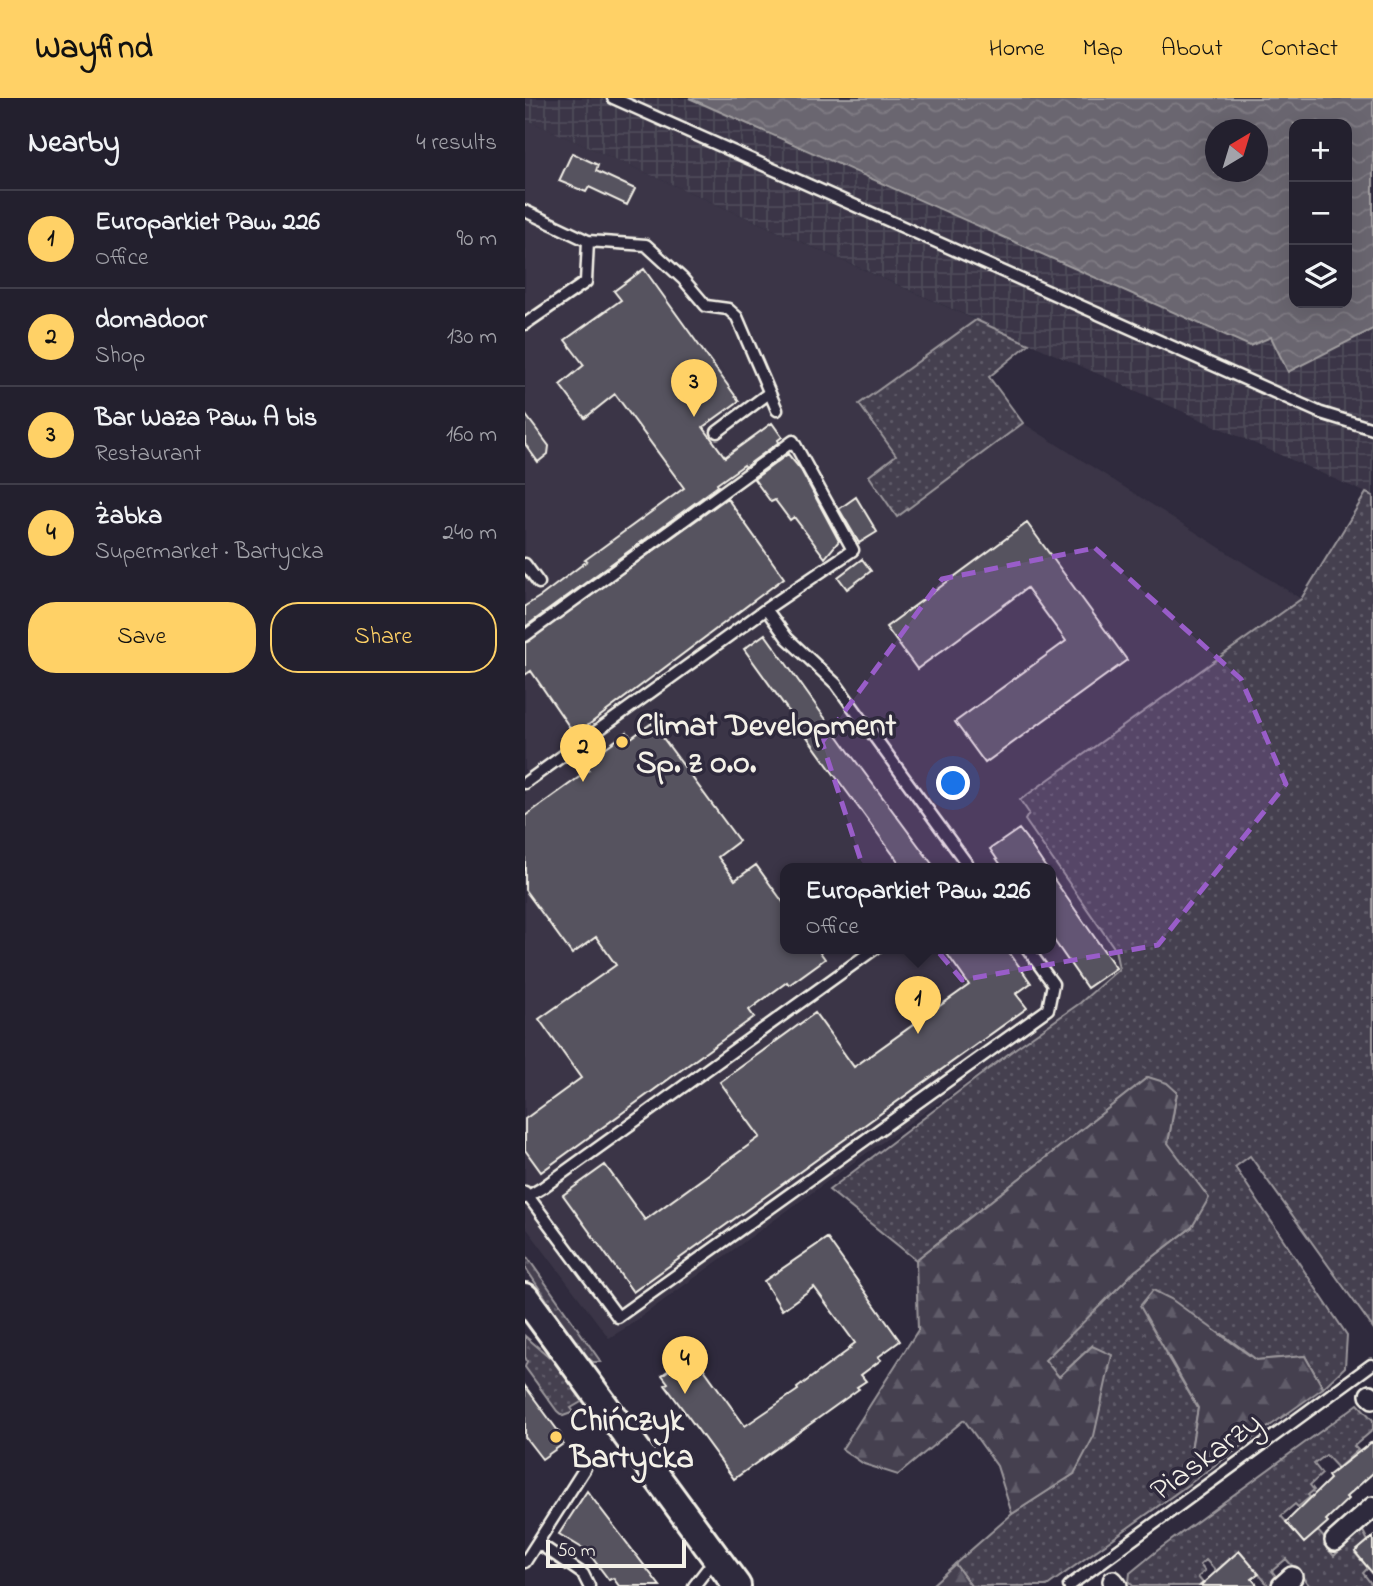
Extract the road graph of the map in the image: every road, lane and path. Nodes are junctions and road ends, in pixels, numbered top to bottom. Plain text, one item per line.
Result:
1 (613, 98) edge
2 (525, 211) edge
3 (588, 241) junction
4 (525, 324) edge
5 (769, 393) junction
6 (777, 410) dead end
7 (1373, 429) edge
8 (717, 432) dead end
9 (525, 564) edge
10 (539, 583) dead end
11 (766, 609) junction
12 (525, 636) edge
13 (525, 783) edge
14 (966, 863) edge
15 (867, 954) edge
16 (1031, 954) edge
17 (526, 1195) edge
18 (525, 1297) edge
19 (1371, 1365) dead end
20 (585, 1468) dead end
21 (1373, 1507) edge
22 (1335, 1541) dead end
23 (538, 1543) junction
24 (716, 1557) junction
25 (525, 1562) edge
26 (589, 1586) edge
27 (694, 1586) edge
28 (737, 1586) edge
29 (1069, 1586) edge

1 - 7 lane
2 - 3 lane
3 - 4 lane
3 - 5 lane
5 - 6 lane
5 - 8 lane
9 - 10 lane
11 - 12 lane
11 - 13 lane
11 - 14 lane
15 - 17 lane
16 - 17 lane
18 - 24 street
19 - 29 lane, Piaskarzy
20 - 23 lane
21 - 22 street
23 - 25 lane
23 - 26 lane
24 - 27 lane
24 - 28 street

